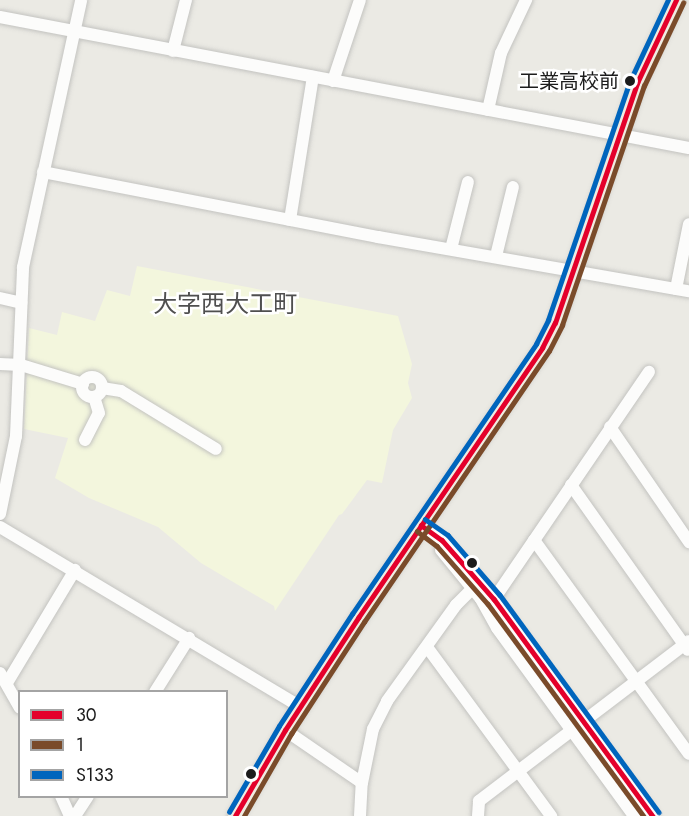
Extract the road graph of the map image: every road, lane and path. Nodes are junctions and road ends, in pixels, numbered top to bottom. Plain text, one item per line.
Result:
1 (81, 0) edge
2 (186, 0) edge
3 (360, 0) edge
4 (526, 0) edge
5 (676, 0) edge
6 (0, 17) edge
7 (73, 32) junction
8 (173, 51) junction
9 (313, 77) junction
10 (333, 81) junction
11 (488, 110) junction
12 (619, 134) junction
13 (688, 144) edge
14 (43, 172) junction
15 (468, 182) dead end
16 (513, 187) dead end
17 (290, 220) junction
18 (689, 224) edge
19 (451, 249) junction
20 (496, 256) junction
21 (574, 271) junction
22 (683, 290) edge
23 (0, 298) edge
24 (21, 303) junction
25 (0, 364) edge
26 (21, 365) junction
27 (649, 372) dead end
28 (98, 392) junction
29 (610, 427) junction
30 (85, 440) dead end
31 (216, 449) dead end
32 (571, 485) junction
33 (0, 514) edge
34 (421, 525) junction
35 (0, 527) edge
36 (534, 540) junction
37 (689, 542) edge
38 (75, 570) junction
39 (472, 589) junction
40 (494, 599) junction
41 (189, 638) junction
42 (687, 646) edge
43 (427, 647) junction
44 (4, 678) edge
45 (636, 680) junction
46 (156, 690) edge
47 (18, 704) edge
48 (301, 706) junction
49 (583, 721) junction
50 (285, 730) junction
51 (572, 731) junction
52 (689, 754) edge
53 (519, 773) junction
54 (362, 783) junction
55 (62, 798) edge
56 (87, 798) edge
57 (70, 816) edge
58 (75, 816) edge
59 (235, 816) edge
60 (360, 816) edge
61 (478, 816) edge
62 (551, 816) edge
63 (634, 816) edge
64 (653, 816) edge

1 - 7 street
2 - 8 street
3 - 10 street
4 - 11 street
5 - 12 main road
6 - 7 street
7 - 8 street
7 - 14 street
8 - 9 street
9 - 10 street
9 - 17 street
10 - 11 street
11 - 12 street
12 - 13 street
12 - 21 main road
14 - 17 street
14 - 24 street
15 - 19 street
16 - 20 street
17 - 19 street
18 - 22 street
19 - 20 street
20 - 21 street
21 - 22 street
21 - 34 main road
23 - 24 street
24 - 26 street
25 - 26 street
26 - 28 street
26 - 33 street
27 - 29 street
28 - 30 street
28 - 31 street
29 - 32 street
29 - 37 street
32 - 36 street
32 - 42 street
34 - 39 street
34 - 40 street
34 - 48 main road
35 - 38 street
36 - 40 street
36 - 45 street
38 - 41 street
38 - 44 street
39 - 43 street
39 - 51 street
40 - 49 street
41 - 46 street
41 - 48 street
42 - 45 street
43 - 53 street
43 - 54 street
44 - 47 street
45 - 49 street
45 - 52 street
48 - 50 main road
49 - 51 street
49 - 64 street
50 - 54 street
50 - 59 main road
51 - 53 street
51 - 63 street
53 - 61 street
53 - 62 street
54 - 60 street
55 - 57 street
56 - 58 street

